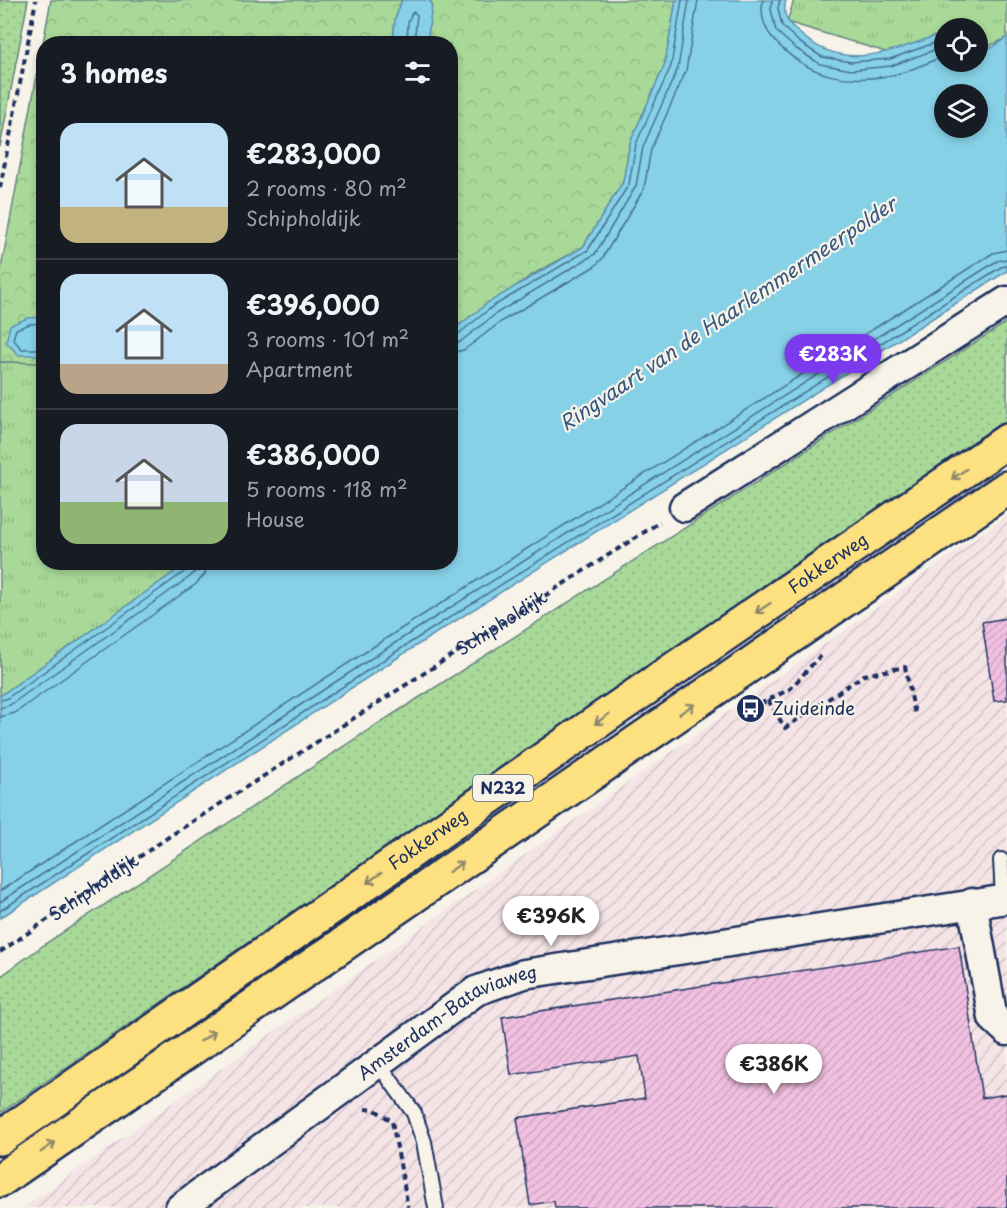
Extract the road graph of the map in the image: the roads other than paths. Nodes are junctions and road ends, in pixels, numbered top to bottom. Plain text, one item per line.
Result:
1 (1007, 301) edge
2 (1007, 441) edge
3 (1004, 496) edge
4 (684, 507) road end
5 (1001, 860) dead end
6 (1005, 899) edge
7 (972, 903) junction
8 (1007, 1031) edge
9 (378, 1063) junction
10 (0, 1138) edge
11 (0, 1180) edge
12 (180, 1208) edge
13 (436, 1208) edge

1 - 4 street
2 -> 10 main road, Fokkerweg / N232
11 -> 3 main road, Fokkerweg / N232
5 - 6 lane
6 - 7 street, Amsterdam-Bataviaweg
7 - 8 street
7 - 9 street, Amsterdam-Bataviaweg
9 - 12 street, Amsterdam-Bataviaweg
9 - 13 lane

